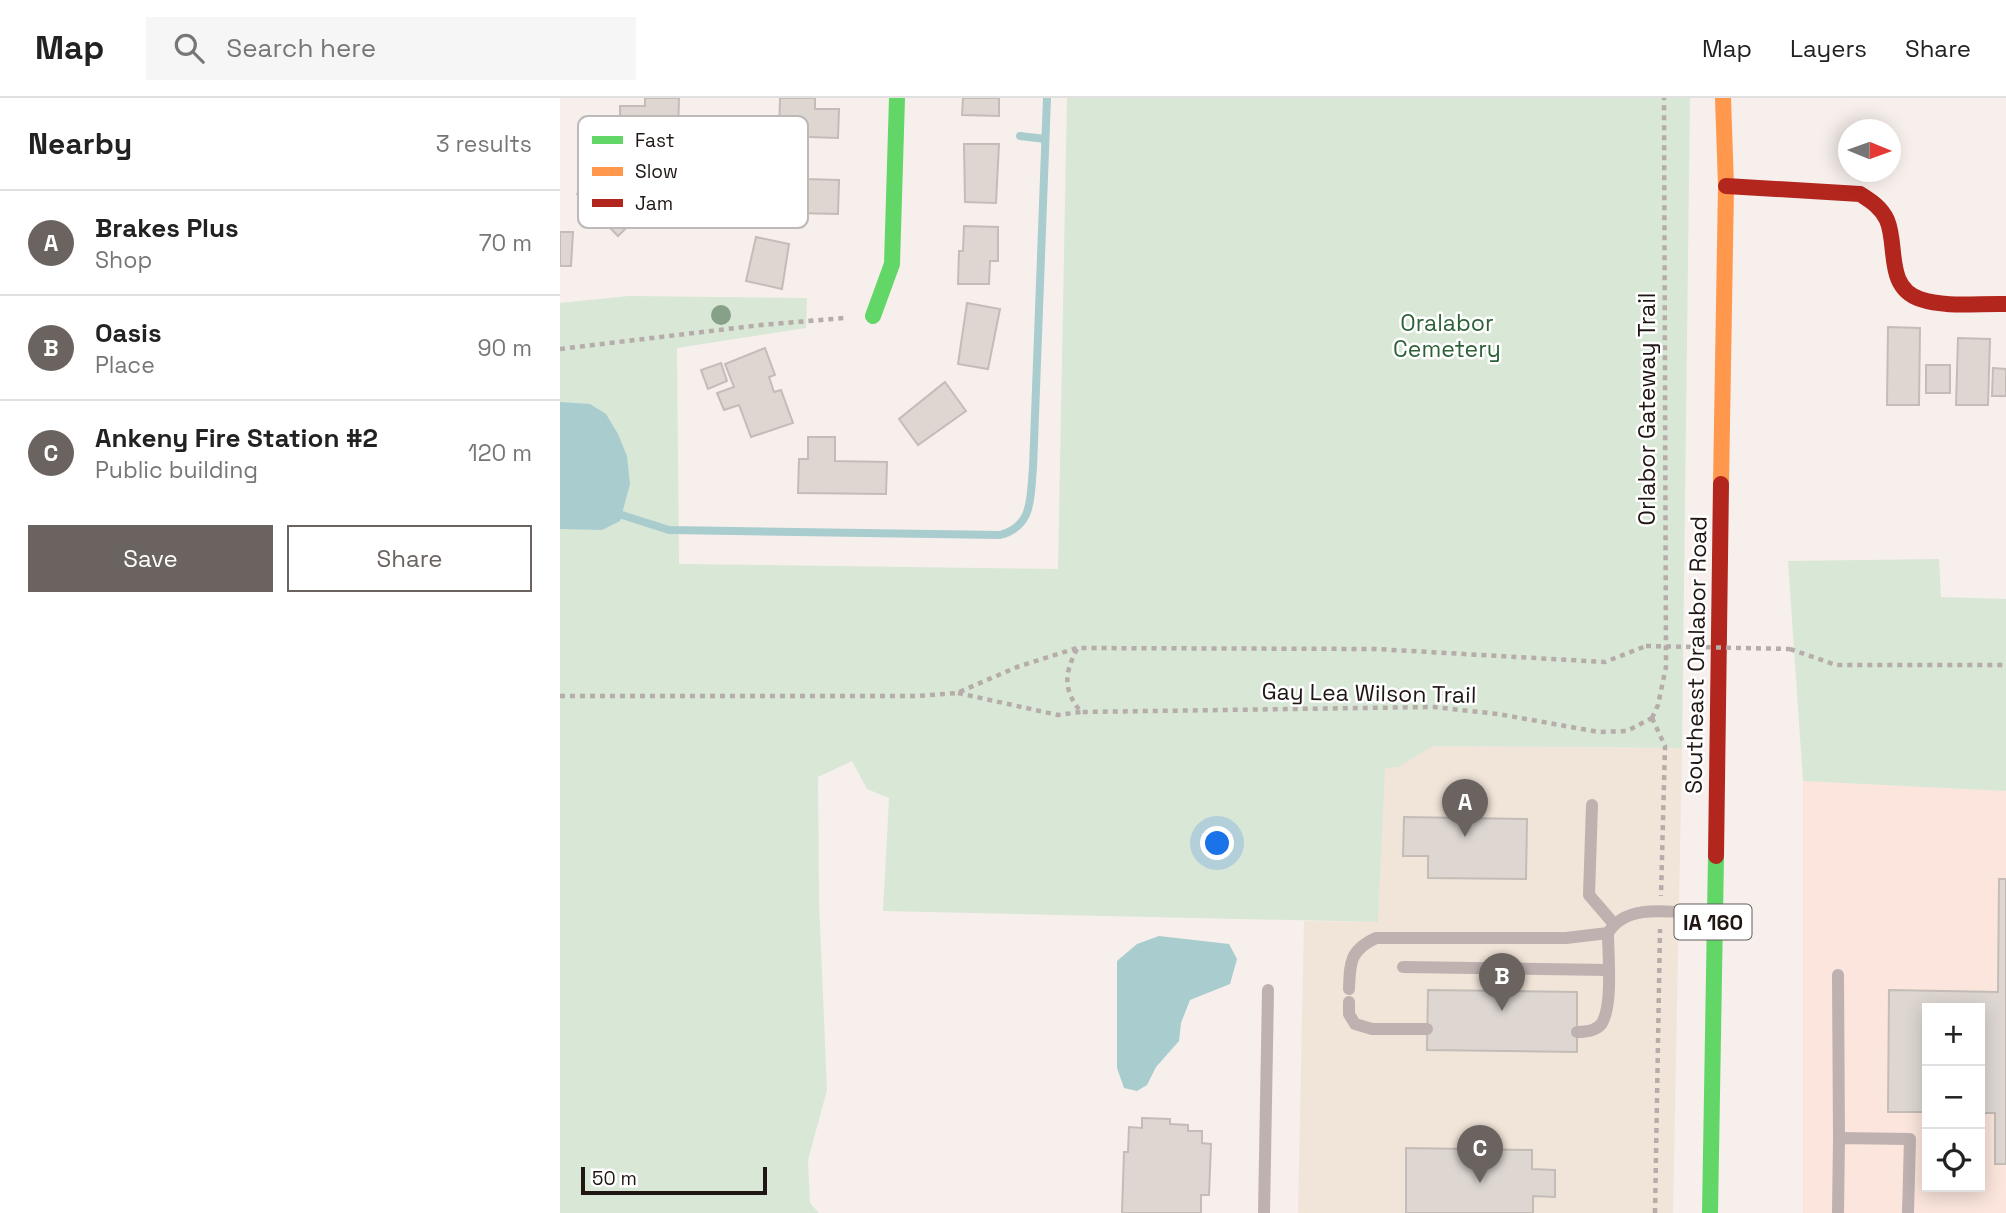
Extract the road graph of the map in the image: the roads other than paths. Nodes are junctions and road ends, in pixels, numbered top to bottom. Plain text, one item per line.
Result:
1 (897, 98) edge
2 (1723, 98) edge
3 (1726, 186) junction
4 (2006, 304) edge
5 (873, 316) road end
6 (1592, 805) dead end
7 (1713, 914) junction
8 (1611, 928) junction
9 (1403, 967) dead end
10 (1608, 970) junction
11 (1838, 975) dead end
12 (1268, 990) dead end
13 (1427, 1029) dead end
14 (1577, 1032) dead end
15 (1839, 1139) junction
16 (1264, 1213) edge
17 (1710, 1213) edge
18 (1838, 1213) edge
19 (1909, 1213) edge

1 - 5 main road
2 - 3 main road, Southeast Oralabor Road / IA 160
3 - 4 main road
3 - 7 main road, Southeast Oralabor Road / IA 160
6 - 8 lane
7 - 8 lane
7 - 17 main road, Southeast Oralabor Road / IA 160
8 - 10 lane
8 - 13 lane
9 - 10 lane
10 - 14 lane
11 - 15 lane
12 - 16 lane
15 - 18 lane
15 - 19 lane

